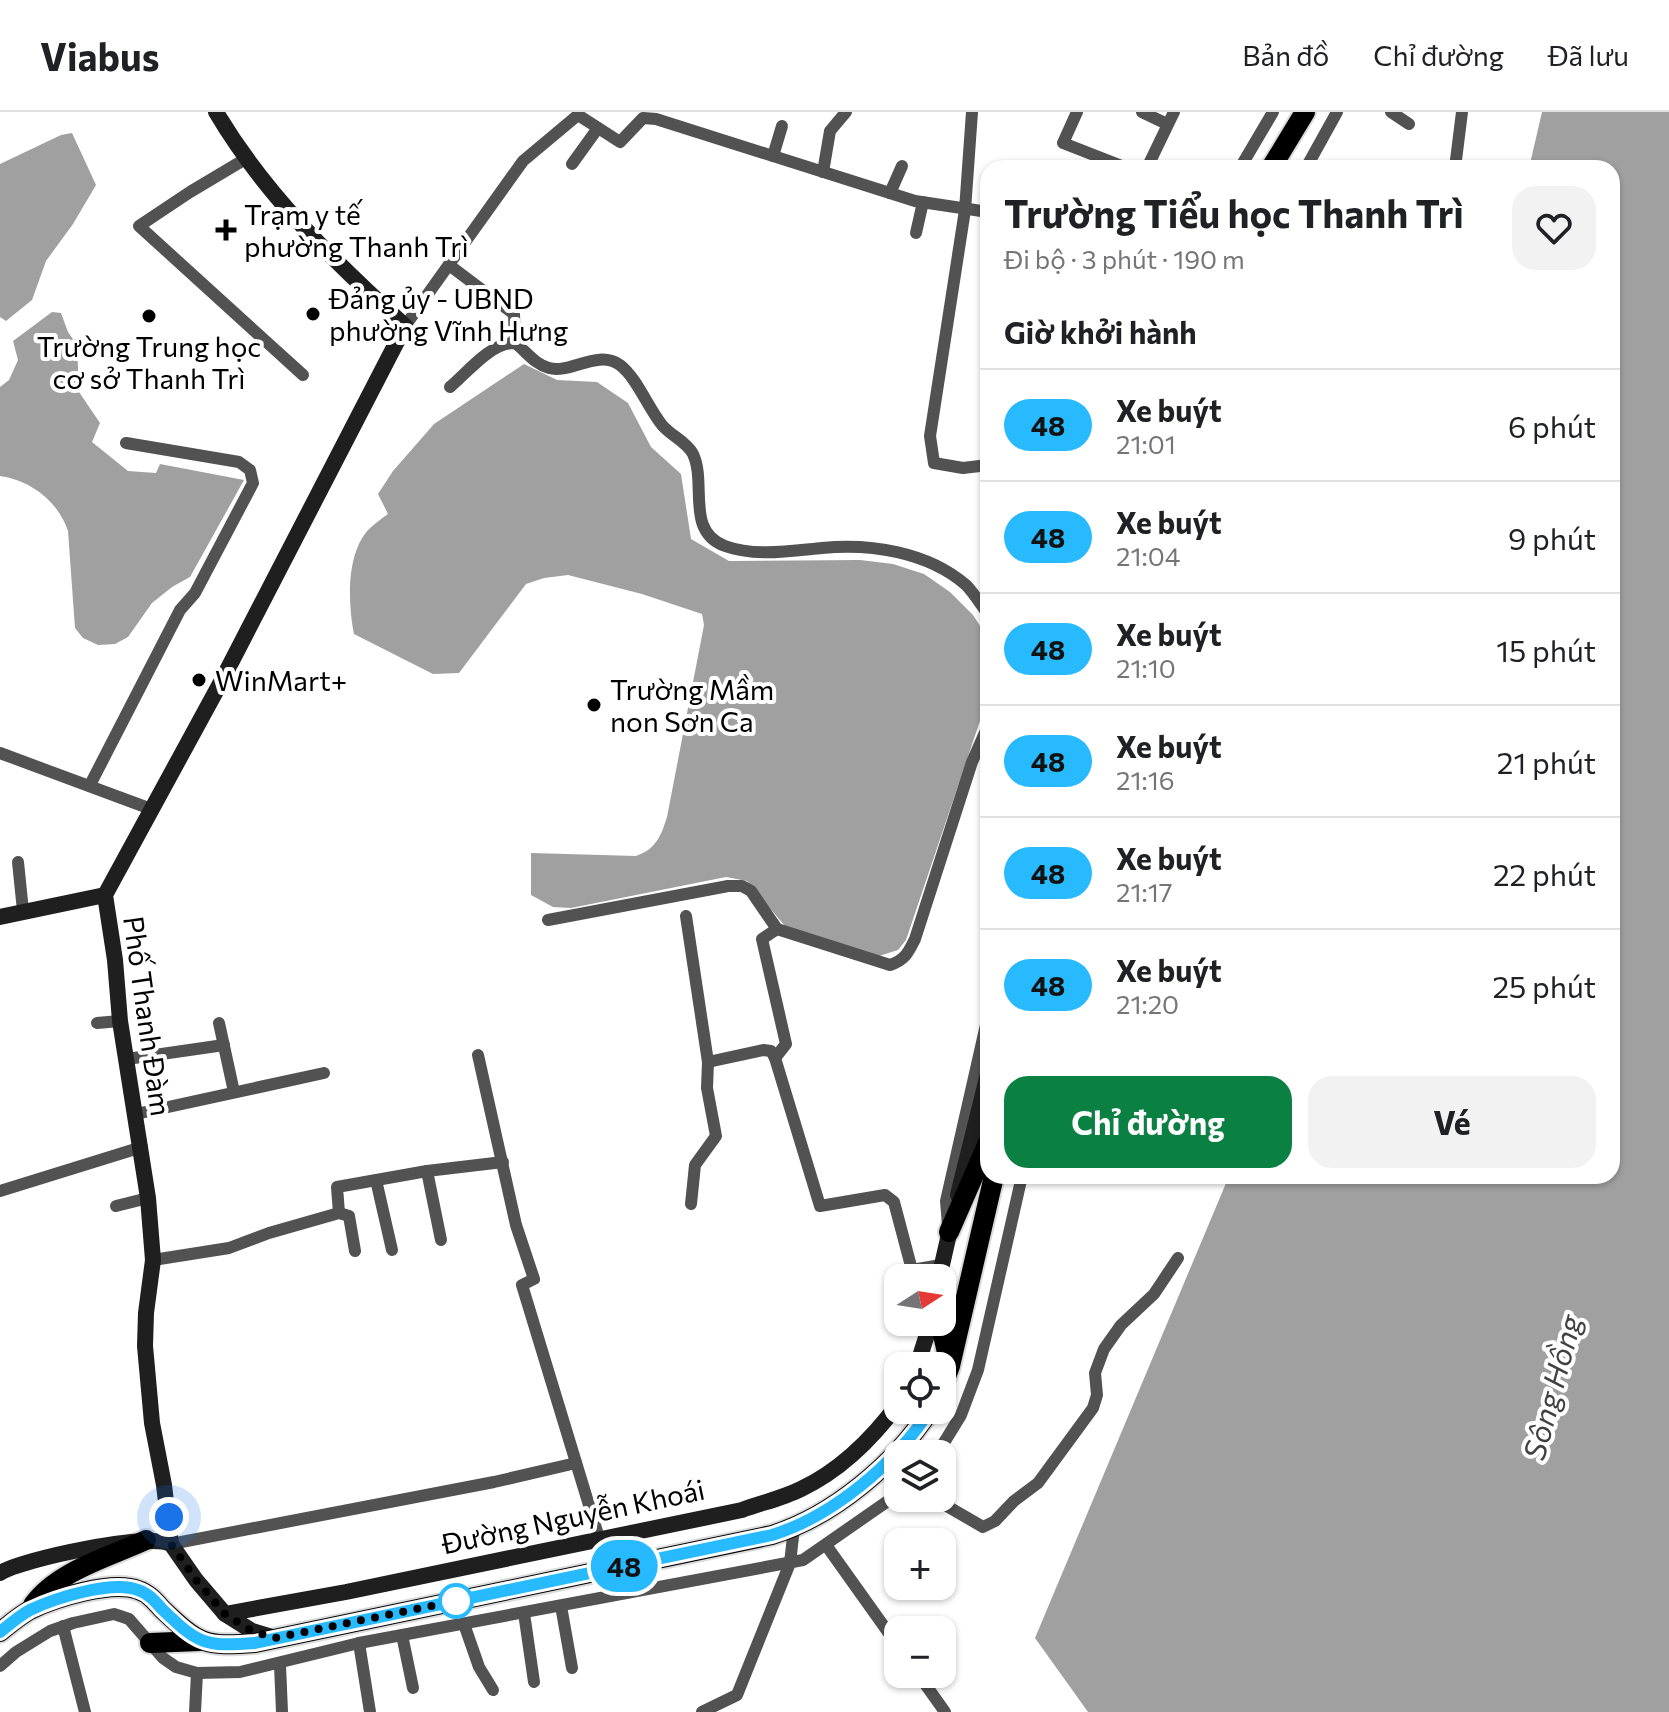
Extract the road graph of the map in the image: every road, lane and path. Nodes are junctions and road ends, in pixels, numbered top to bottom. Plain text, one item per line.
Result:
1 (216, 112) edge
2 (683, 112) edge
3 (846, 112) edge
4 (972, 112) edge
5 (1077, 112) edge
6 (1142, 112) edge
7 (1273, 112) edge
8 (1305, 112) edge
9 (1337, 112) edge
10 (1391, 112) edge
11 (1462, 112) edge
12 (1170, 118) edge
13 (1409, 124) dead end
14 (677, 126) junction
15 (782, 126) dead end
16 (598, 128) junction
17 (773, 156) junction
18 (247, 158) junction
19 (1107, 160) edge
20 (1151, 160) edge
21 (1245, 160) edge
22 (1276, 160) edge
23 (1310, 160) edge
24 (1456, 160) edge
25 (572, 164) dead end
26 (902, 166) dead end
27 (823, 172) junction
28 (890, 193) junction
29 (923, 202) junction
30 (965, 210) junction
31 (980, 211) edge
32 (916, 233) dead end
33 (449, 265) junction
34 (405, 326) junction
35 (515, 343) junction
36 (303, 375) dead end
37 (450, 387) dead end
38 (126, 443) dead end
39 (980, 466) edge
40 (980, 604) edge
41 (980, 744) edge
42 (0, 753) edge
43 (90, 785) junction
44 (151, 809) junction
45 (18, 862) dead end
46 (105, 895) junction
47 (23, 911) junction
48 (686, 916) dead end
49 (0, 917) edge
50 (548, 920) dead end
51 (777, 929) junction
52 (120, 1021) junction
53 (97, 1023) dead end
54 (219, 1023) dead end
55 (224, 1045) junction
56 (980, 1051) edge
57 (478, 1055) dead end
58 (775, 1058) junction
59 (127, 1059) junction
60 (708, 1062) junction
61 (324, 1073) dead end
62 (234, 1092) junction
63 (980, 1106) edge
64 (136, 1114) junction
65 (142, 1147) junction
66 (980, 1161) edge
67 (503, 1162) junction
68 (427, 1171) junction
69 (376, 1180) junction
70 (992, 1184) edge
71 (1020, 1184) edge
72 (0, 1191) edge
73 (148, 1198) junction
74 (691, 1204) dead end
75 (116, 1206) dead end
76 (339, 1213) junction
77 (949, 1232) junction
78 (441, 1240) dead end
79 (392, 1250) dead end
80 (355, 1251) dead end
81 (1178, 1258) dead end
82 (153, 1260) junction
83 (910, 1264) edge
84 (942, 1264) edge
85 (953, 1352) edge
86 (884, 1423) edge
87 (946, 1440) edge
88 (576, 1463) junction
89 (884, 1472) edge
90 (884, 1504) edge
91 (956, 1511) edge
92 (794, 1528) junction
93 (599, 1538) junction
94 (146, 1540) junction
95 (171, 1544) junction
96 (826, 1545) junction
97 (790, 1563) junction
98 (0, 1572) edge
99 (561, 1606) junction
100 (29, 1611) junction
101 (524, 1613) junction
102 (225, 1614) junction
103 (464, 1624) junction
104 (63, 1626) junction
105 (884, 1626) edge
106 (0, 1632) edge
107 (402, 1635) junction
108 (275, 1638) junction
109 (200, 1641) junction
110 (150, 1643) junction
111 (359, 1643) junction
112 (280, 1665) junction
113 (0, 1666) edge
114 (572, 1668) dead end
115 (197, 1673) junction
116 (534, 1682) dead end
117 (413, 1688) dead end
118 (928, 1688) edge
119 (493, 1690) dead end
120 (737, 1695) junction
121 (85, 1712) edge
122 (195, 1712) edge
123 (282, 1712) edge
124 (370, 1712) edge
125 (702, 1712) edge
126 (732, 1712) edge
127 (945, 1712) edge

1 - 18 street
2 - 14 street
3 - 27 street
4 - 30 street
5 - 19 street
6 - 12 street
7 - 21 street
8 - 22 main road
9 - 23 street
10 - 13 street
11 - 24 street
12 - 20 street
14 - 16 street
14 - 17 street
15 - 17 street
16 - 25 street
16 - 33 street
17 - 27 street
18 - 34 street
18 - 36 street
26 - 28 street
27 - 28 street
28 - 29 street
29 - 30 street
29 - 32 street
30 - 31 street
30 - 39 street
33 - 34 street
33 - 35 street
34 - 44 street, Phố Thanh Đàm
35 - 37 street
35 - 40 street
38 - 43 street
41 - 51 street
42 - 43 street
43 - 44 street
44 - 46 street, Phố Thanh Đàm
45 - 47 street
46 - 47 street
46 - 52 street, Phố Thanh Đàm
47 - 49 street
48 - 60 street
50 - 51 street
51 - 58 street
52 - 53 street
52 - 59 street, Phố Thanh Đàm
54 - 55 street
55 - 59 street
55 - 62 street
56 - 77 street
57 - 67 street
58 - 60 street
58 - 83 street
59 - 64 street, Phố Thanh Đàm
60 - 74 street
61 - 62 street
62 - 64 street
63 - 77 street
64 - 65 street, Phố Thanh Đàm
65 - 72 street
65 - 73 street, Phố Thanh Đàm
66 - 77 main road
67 - 68 street
67 - 88 street
68 - 69 street
68 - 78 street
69 - 76 street
69 - 79 street
70 - 85 main road
71 - 87 street
73 - 75 street
73 - 82 street, Phố Thanh Đàm
76 - 80 street
76 - 82 street
77 - 84 street
81 - 91 street
82 - 95 street, Phố Thanh Đàm
86 - 93 street, Đường Nguyễn Khoái
88 - 93 street
88 - 95 street
89 - 92 main road, Đường Nguyễn Khoái
90 - 96 street
92 - 97 street
92 - 108 main road, Đường Nguyễn Khoái
93 - 102 street, Đường Nguyễn Khoái
94 - 95 street
94 - 98 street
94 - 100 main road
95 - 102 street, Phố Thanh Đàm
96 - 97 street
96 - 105 street
97 - 99 street
97 - 120 street
99 - 101 street
99 - 114 street
100 - 106 main road
100 - 109 main road
101 - 103 street
101 - 116 street
102 - 108 street, Phố Thanh Đàm
103 - 107 street
103 - 119 street
104 - 110 street
104 - 113 street
104 - 121 street
107 - 111 street
107 - 117 street
108 - 109 main road, Đường Nguyễn Khoái
109 - 110 main road, Đường Nguyễn Khoái
110 - 115 street
111 - 112 street
111 - 124 street
112 - 115 street
112 - 123 street
115 - 122 street
118 - 127 street
120 - 125 street
120 - 126 street

